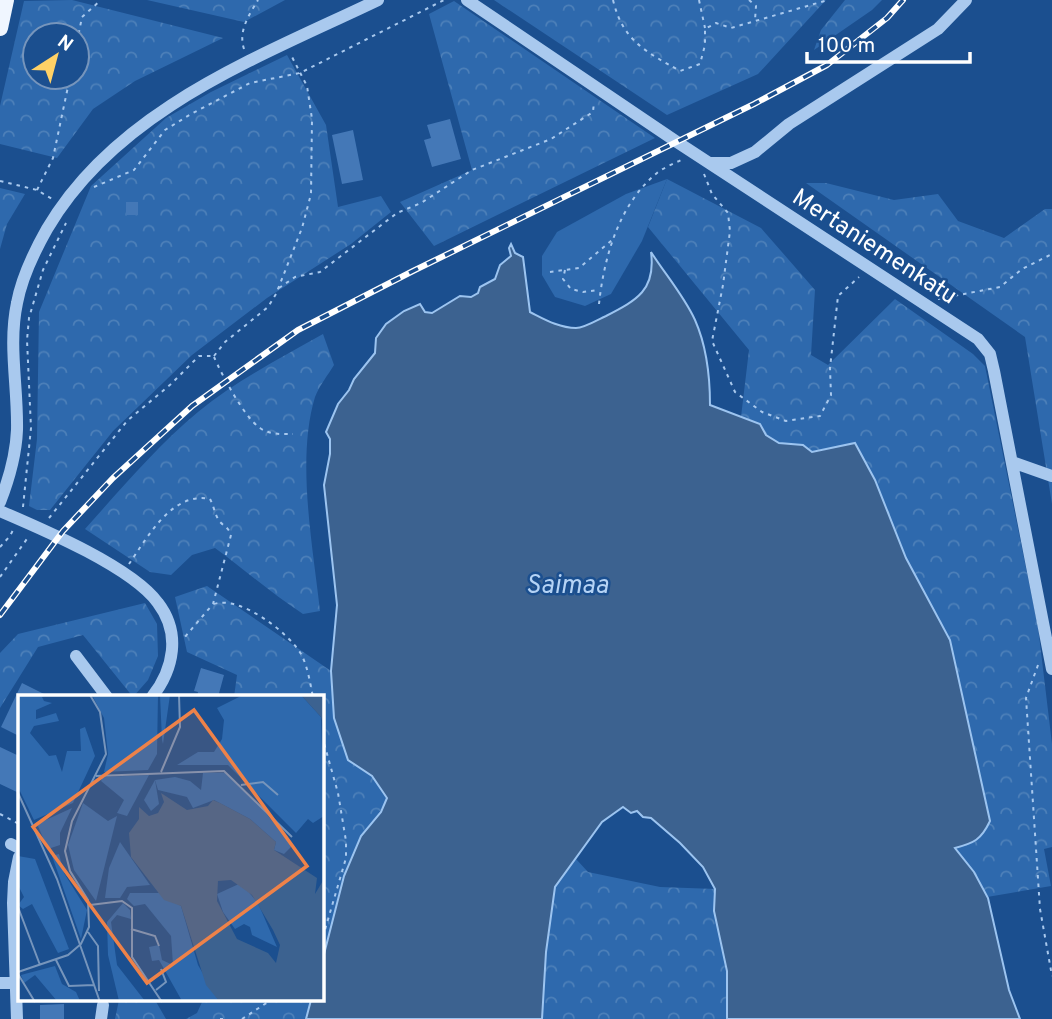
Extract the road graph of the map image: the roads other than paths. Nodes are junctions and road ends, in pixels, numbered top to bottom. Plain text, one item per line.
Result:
1 (6, 0) edge
2 (378, 0) edge
3 (467, 0) edge
4 (967, 0) edge
5 (0, 28) edge
6 (702, 158) junction
7 (1012, 462) junction
8 (1052, 476) edge
9 (0, 502) edge
10 (0, 510) edge
11 (75, 656) dead end
12 (1052, 669) edge
13 (105, 695) edge
14 (154, 695) edge
15 (17, 882) edge
16 (0, 983) edge
17 (16, 983) junction
18 (103, 1005) dead end
19 (17, 1019) edge
20 (101, 1019) edge

1 - 5 main road
2 - 9 street
3 - 6 street, Mertaniemenkatu
4 - 6 street
6 - 7 street, Mertaniemenkatu
7 - 8 street
7 - 12 street, Mertaniemenkatu
10 - 14 street
11 - 13 street
15 - 17 street
16 - 17 street
17 - 19 street
18 - 20 street

